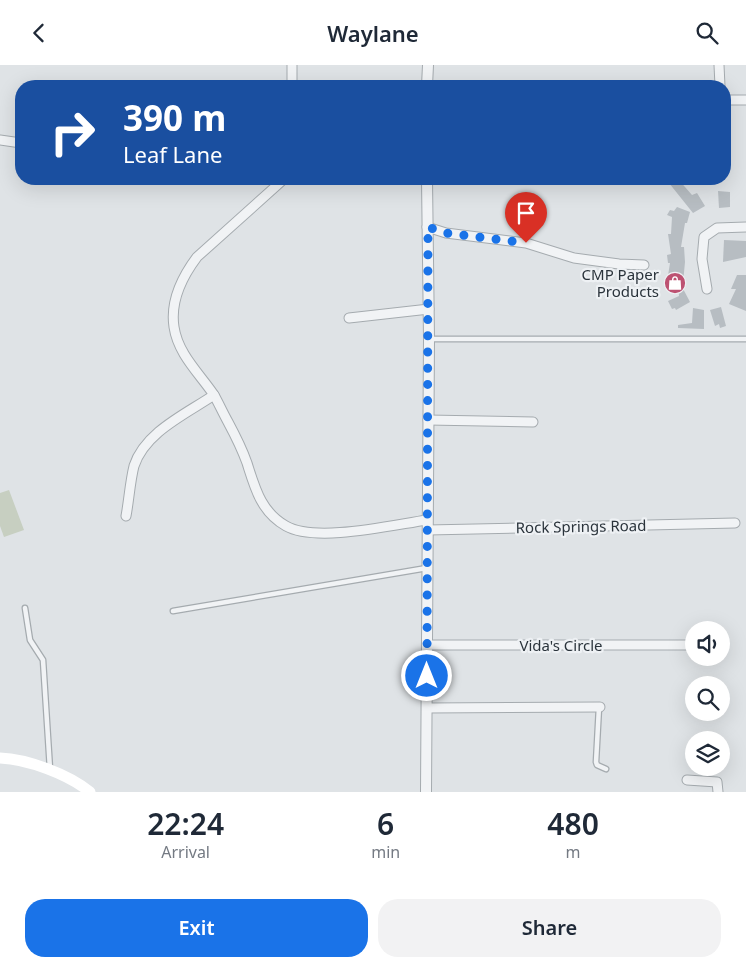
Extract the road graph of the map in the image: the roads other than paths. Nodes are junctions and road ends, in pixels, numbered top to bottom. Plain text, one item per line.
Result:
1 (292, 65) edge
2 (428, 65) edge
3 (719, 65) edge
4 (292, 80) edge
5 (427, 80) edge
6 (720, 80) edge
7 (731, 100) edge
8 (746, 100) edge
9 (0, 140) edge
10 (15, 142) edge
11 (277, 185) edge
12 (427, 185) edge
13 (428, 227) junction
14 (746, 227) edge
15 (644, 265) dead end
16 (707, 289) dead end
17 (429, 309) junction
18 (349, 318) dead end
19 (429, 339) junction
20 (746, 339) edge
21 (214, 395) junction
22 (428, 420) junction
23 (533, 422) dead end
24 (126, 516) dead end
25 (735, 523) dead end
26 (427, 525) junction
27 (427, 568) junction
28 (25, 609) dead end
29 (173, 611) dead end
30 (427, 645) junction
31 (685, 645) edge
32 (599, 707) joint
33 (428, 708) junction
34 (0, 758) edge
35 (606, 769) dead end
36 (50, 771) junction
37 (687, 780) dead end
38 (90, 792) edge
39 (426, 792) edge
40 (718, 792) edge

1 - 4 street
2 - 5 street
3 - 6 street
7 - 8 street
9 - 10 street
11 - 21 street, Rock Springs Road
12 - 13 street
13 - 15 street
13 - 17 street
14 - 16 street
17 - 18 street
17 - 19 street
19 - 20 lane
19 - 22 street
21 - 24 street
21 - 26 street, Rock Springs Road
22 - 23 street
22 - 26 street
25 - 26 street, Rock Springs Road
26 - 27 street
27 - 29 lane
27 - 30 street
28 - 36 lane
30 - 31 street, Vida's Circle
30 - 33 street
32 - 33 street
32 - 35 lane
33 - 39 street
34 - 36 main road
36 - 38 main road
37 - 40 street

